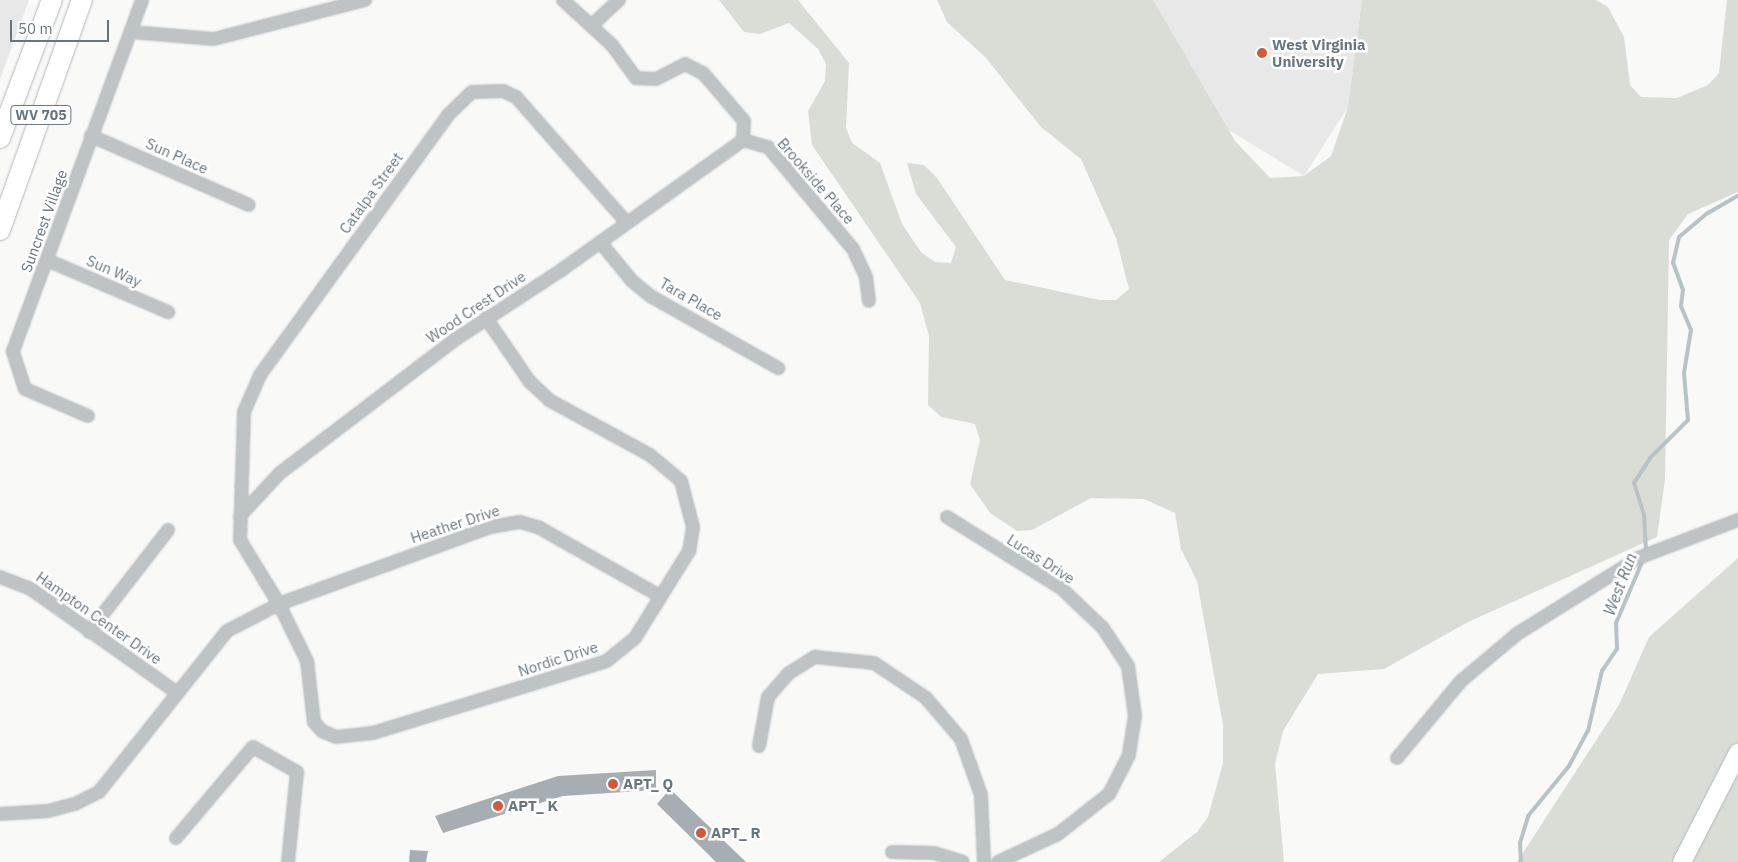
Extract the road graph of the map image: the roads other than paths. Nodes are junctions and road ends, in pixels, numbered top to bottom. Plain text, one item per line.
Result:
1 (52, 0) edge
2 (82, 0) edge
3 (142, 0) edge
4 (365, 0) edge
5 (562, 0) edge
6 (620, 0) edge
7 (592, 25) junction
8 (131, 32) junction
9 (91, 136) junction
10 (0, 138) edge
11 (743, 140) junction
12 (249, 205) dead end
13 (627, 223) junction
14 (0, 230) edge
15 (600, 242) junction
16 (47, 260) junction
17 (869, 300) dead end
18 (168, 312) dead end
19 (486, 318) junction
20 (778, 368) dead end
21 (88, 416) dead end
22 (240, 516) junction
23 (947, 517) dead end
24 (1738, 520) edge
25 (168, 530) dead end
26 (0, 577) edge
27 (660, 596) junction
28 (279, 604) junction
29 (89, 632) junction
30 (176, 692) junction
31 (759, 746) dead end
32 (1738, 753) edge
33 (1397, 758) dead end
34 (0, 814) edge
35 (176, 838) dead end
36 (892, 852) dead end
37 (288, 862) edge
38 (963, 862) edge
39 (984, 862) edge
40 (998, 862) edge
41 (1682, 862) edge

1 - 10 main road, WV 705
2 - 14 main road, WV 705
3 - 8 street, Suncrest Village
4 - 8 street
5 - 7 street
6 - 7 street
7 - 11 street
8 - 9 street, Suncrest Village
9 - 12 street, Sun Place
9 - 16 street, Suncrest Village
11 - 13 street, Wood Crest Drive
11 - 17 street, Brookside Place
13 - 15 street, Wood Crest Drive
13 - 22 street, Catalpa Street
15 - 19 street, Wood Crest Drive
15 - 20 street, Tara Place
16 - 18 street, Sun Way
16 - 21 street, Suncrest Village
19 - 22 street, Wood Crest Drive
19 - 27 street, Nordic Drive
22 - 28 street, Nordic Drive
23 - 40 street, Lucas Drive
24 - 33 street
25 - 29 street
26 - 29 street, Hampton Center Drive
27 - 28 street, Heather Drive
27 - 28 street, Nordic Drive
28 - 30 street, Heather Drive
29 - 30 street, Hampton Center Drive
30 - 34 street, Heather Drive
31 - 39 street
32 - 41 street
35 - 37 street
36 - 38 street

